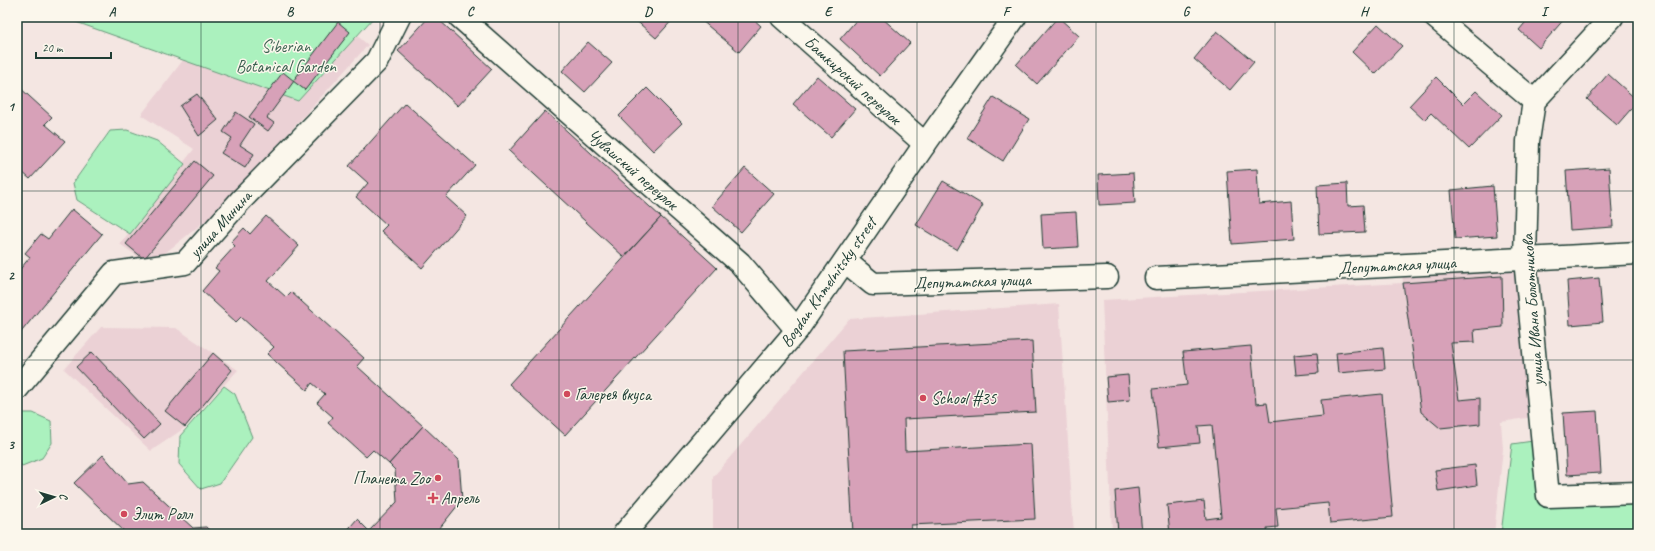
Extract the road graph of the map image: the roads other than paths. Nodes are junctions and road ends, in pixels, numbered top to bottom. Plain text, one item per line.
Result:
1 (399, 17) edge
2 (460, 17) edge
3 (782, 17) edge
4 (1015, 17) edge
5 (1435, 17) edge
6 (1612, 17) edge
7 (1534, 101) junction
8 (925, 144) junction
9 (1638, 253) edge
10 (1525, 259) junction
11 (845, 260) junction
12 (1107, 278) dead end
13 (1156, 278) dead end
14 (797, 330) junction
15 (17, 389) edge
16 (1638, 493) edge
17 (624, 534) edge

1 - 15 street, улица Минина
2 - 14 street, Чувашский переулок
3 - 8 street, Башкирский переулок
4 - 8 street, Bogdan Khmelnitsky street
5 - 7 street
6 - 7 street
7 - 10 street, улица Ивана Болотникова
8 - 11 street, Bogdan Khmelnitsky street
9 - 10 street, Депутатская улица
10 - 13 street, Депутатская улица
10 - 16 street, улица Ивана Болотникова
11 - 12 street, Депутатская улица
11 - 14 street, Bogdan Khmelnitsky street
14 - 17 street, Bogdan Khmelnitsky street

